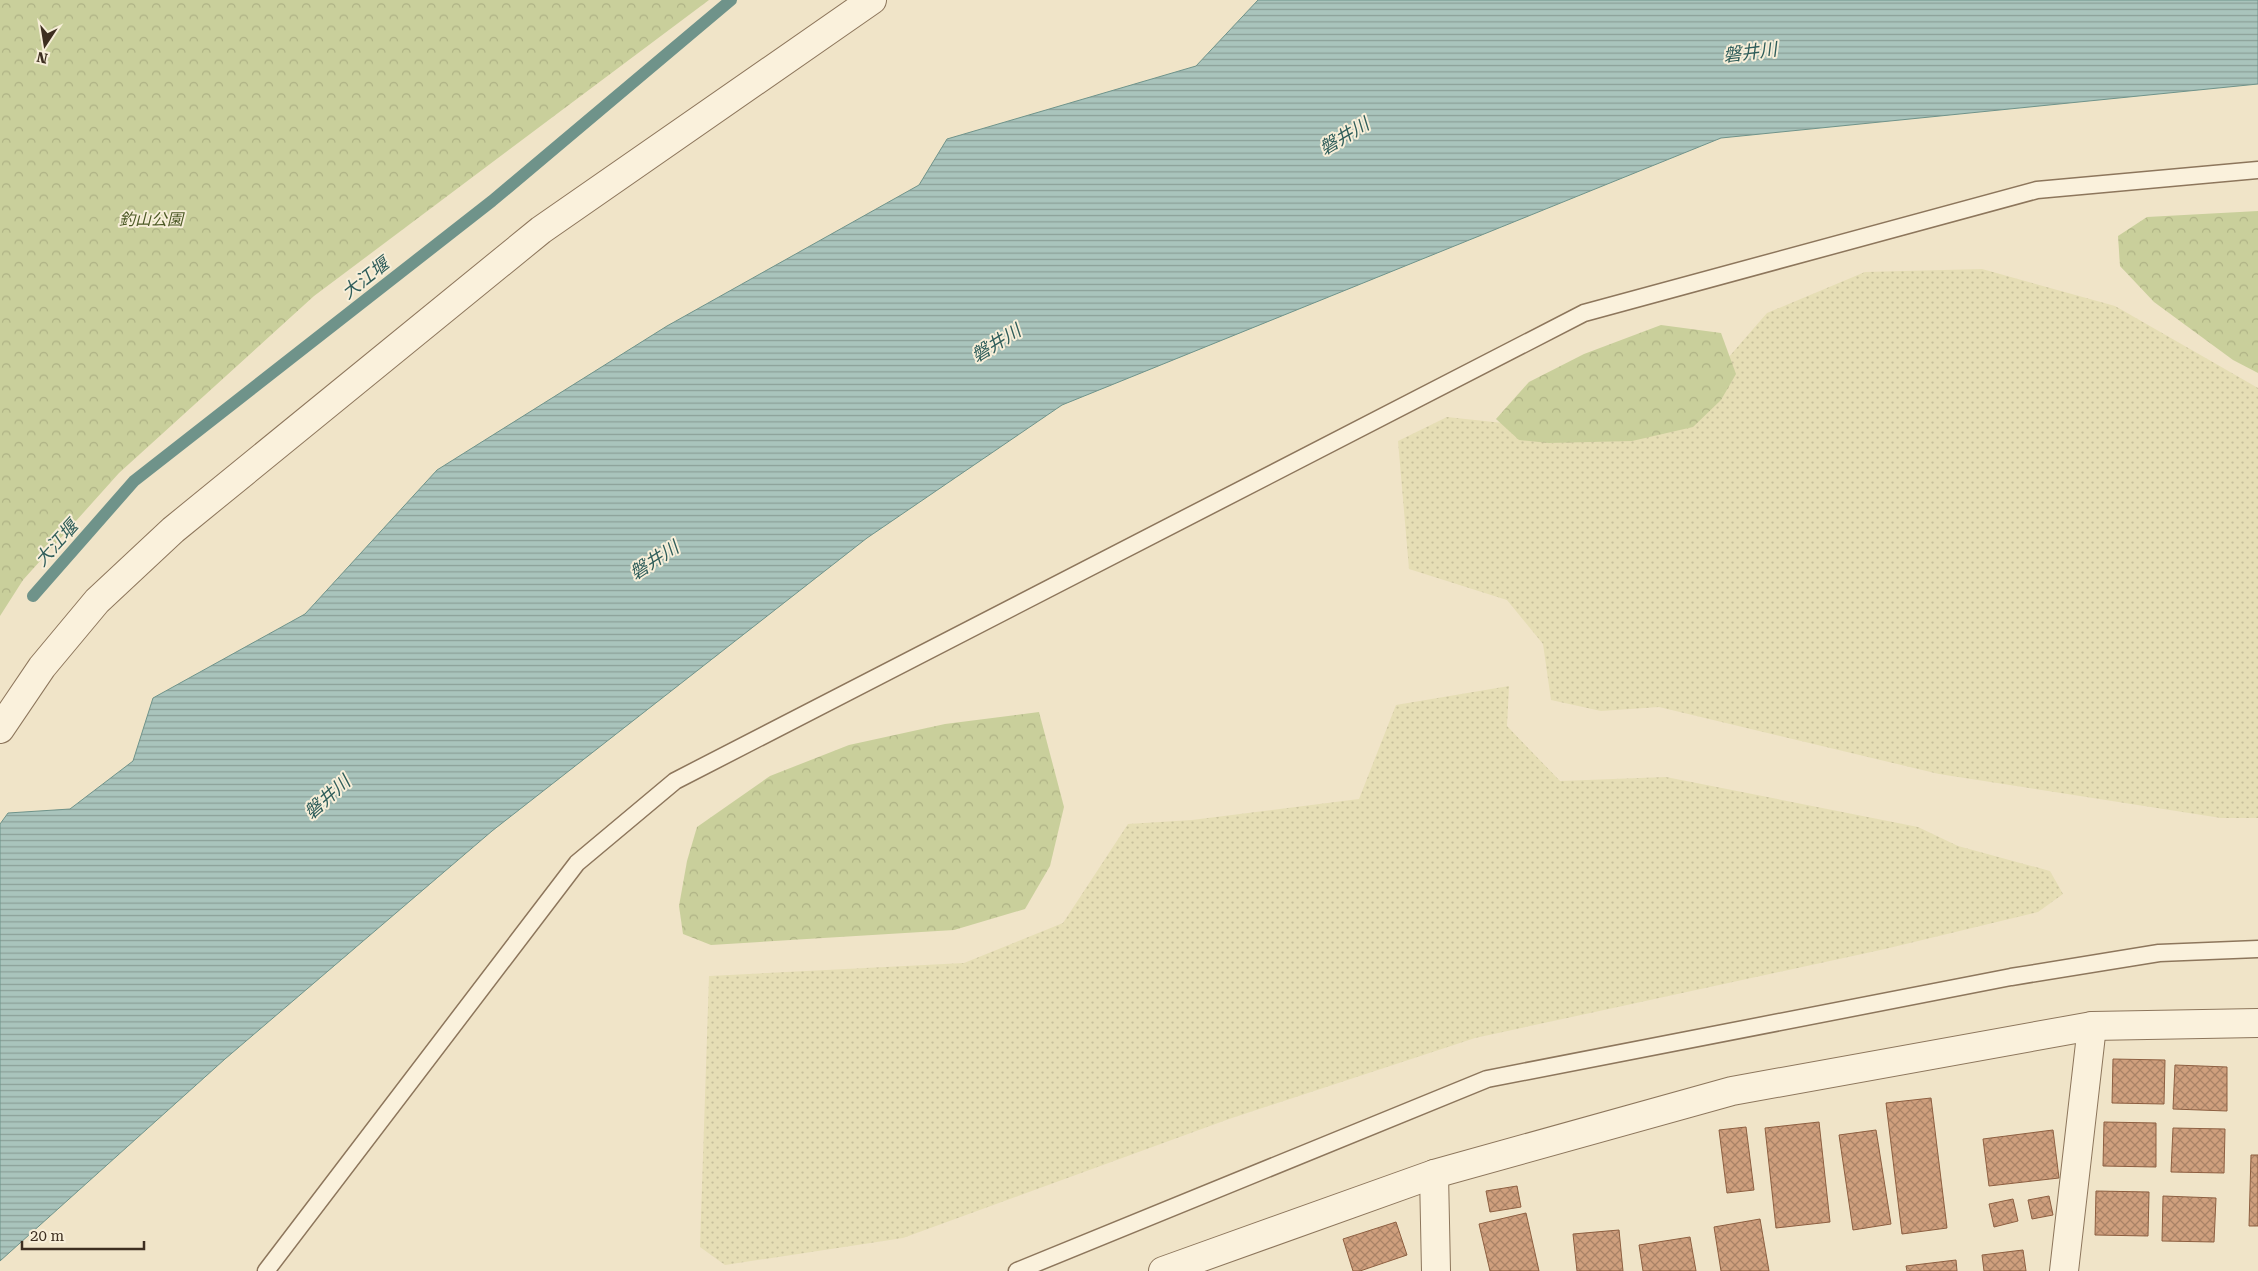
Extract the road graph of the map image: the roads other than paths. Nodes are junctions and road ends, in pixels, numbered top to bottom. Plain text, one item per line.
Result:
1 (872, 0) edge
2 (2258, 170) edge
3 (0, 729) edge
4 (2258, 949) edge
5 (2258, 1023) edge
6 (2092, 1026) junction
7 (1434, 1174) junction
8 (266, 1271) edge
9 (1016, 1271) edge
10 (1163, 1271) edge
11 (1436, 1271) edge
12 (2064, 1271) edge

1 - 3 street
2 - 8 lane
4 - 9 lane
5 - 6 street
6 - 7 street
6 - 12 street
7 - 10 street
7 - 11 street

